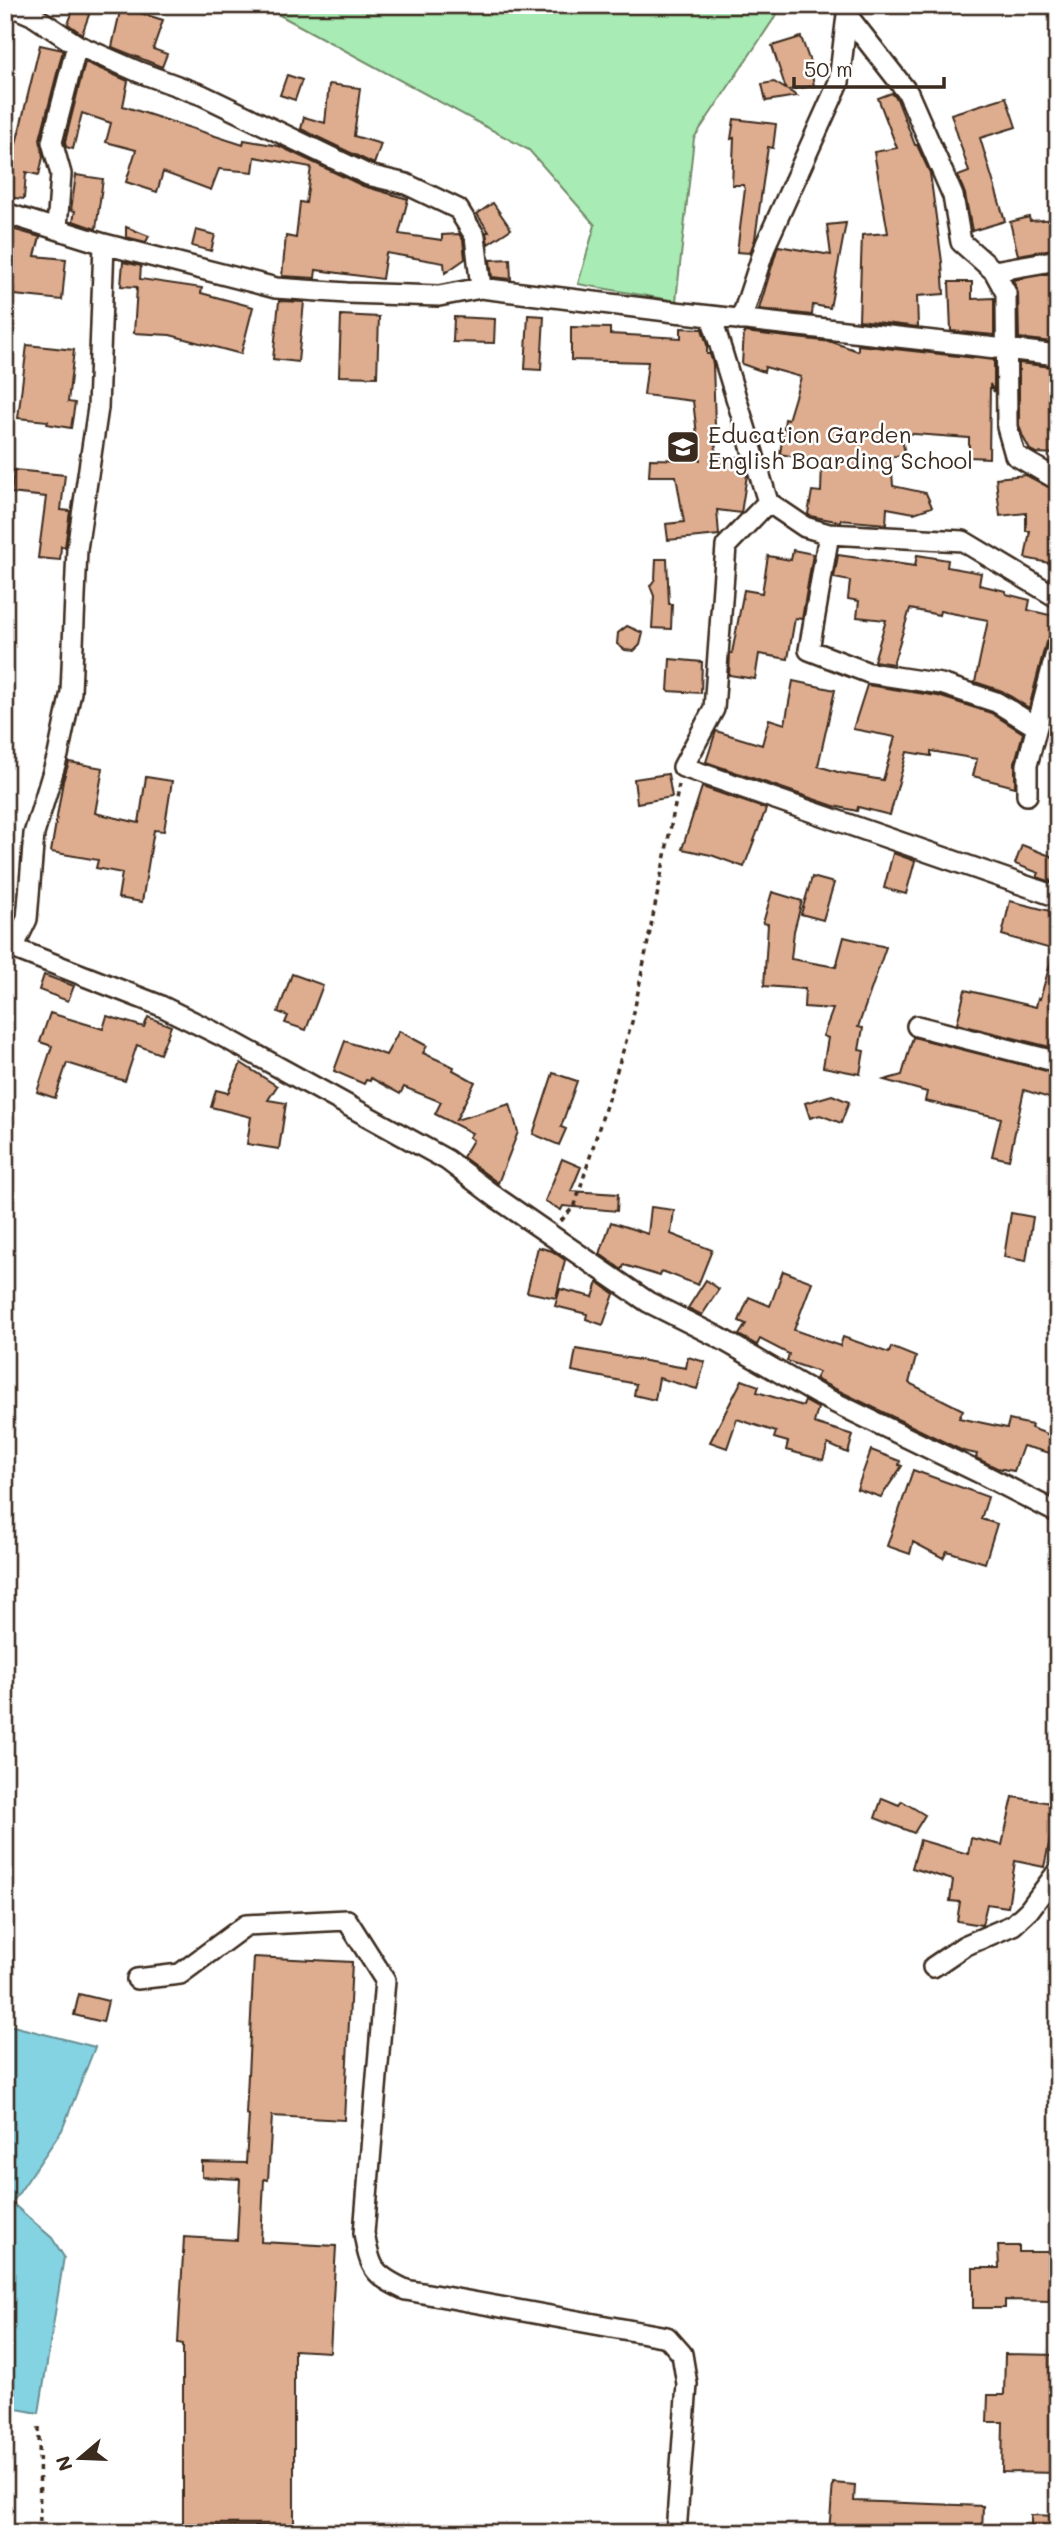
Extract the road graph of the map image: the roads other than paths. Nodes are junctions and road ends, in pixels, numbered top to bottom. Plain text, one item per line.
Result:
1 (9, 5) edge
2 (845, 10) edge
3 (77, 45) junction
4 (5, 213) edge
5 (57, 228) junction
6 (104, 244) junction
7 (1058, 260) edge
8 (994, 271) junction
9 (481, 288) junction
10 (711, 316) junction
11 (741, 320) junction
12 (1006, 350) junction
13 (1058, 355) edge
14 (1058, 480) edge
15 (768, 502) junction
16 (829, 534) junction
17 (1058, 598) edge
18 (1058, 645) edge
19 (1035, 726) junction
20 (1027, 795) dead end
21 (1058, 897) edge
22 (9, 947) edge
23 (917, 1026) dead end
24 (1058, 1062) edge
25 (1058, 1513) edge
26 (1058, 1871) edge
27 (933, 1967) dead end
28 (137, 1979) dead end
29 (676, 2533) edge

1 - 3 street
2 - 8 street
2 - 11 street
3 - 5 street
3 - 9 street
4 - 5 street
5 - 6 street
6 - 9 street
6 - 22 street
7 - 8 street
8 - 12 street
9 - 10 street
10 - 11 street
10 - 15 street
11 - 12 street
12 - 13 street
12 - 14 street
15 - 16 street
15 - 21 street
16 - 17 street
16 - 19 street
18 - 19 street
19 - 20 street
22 - 25 street
23 - 24 street
26 - 27 street
28 - 29 street

